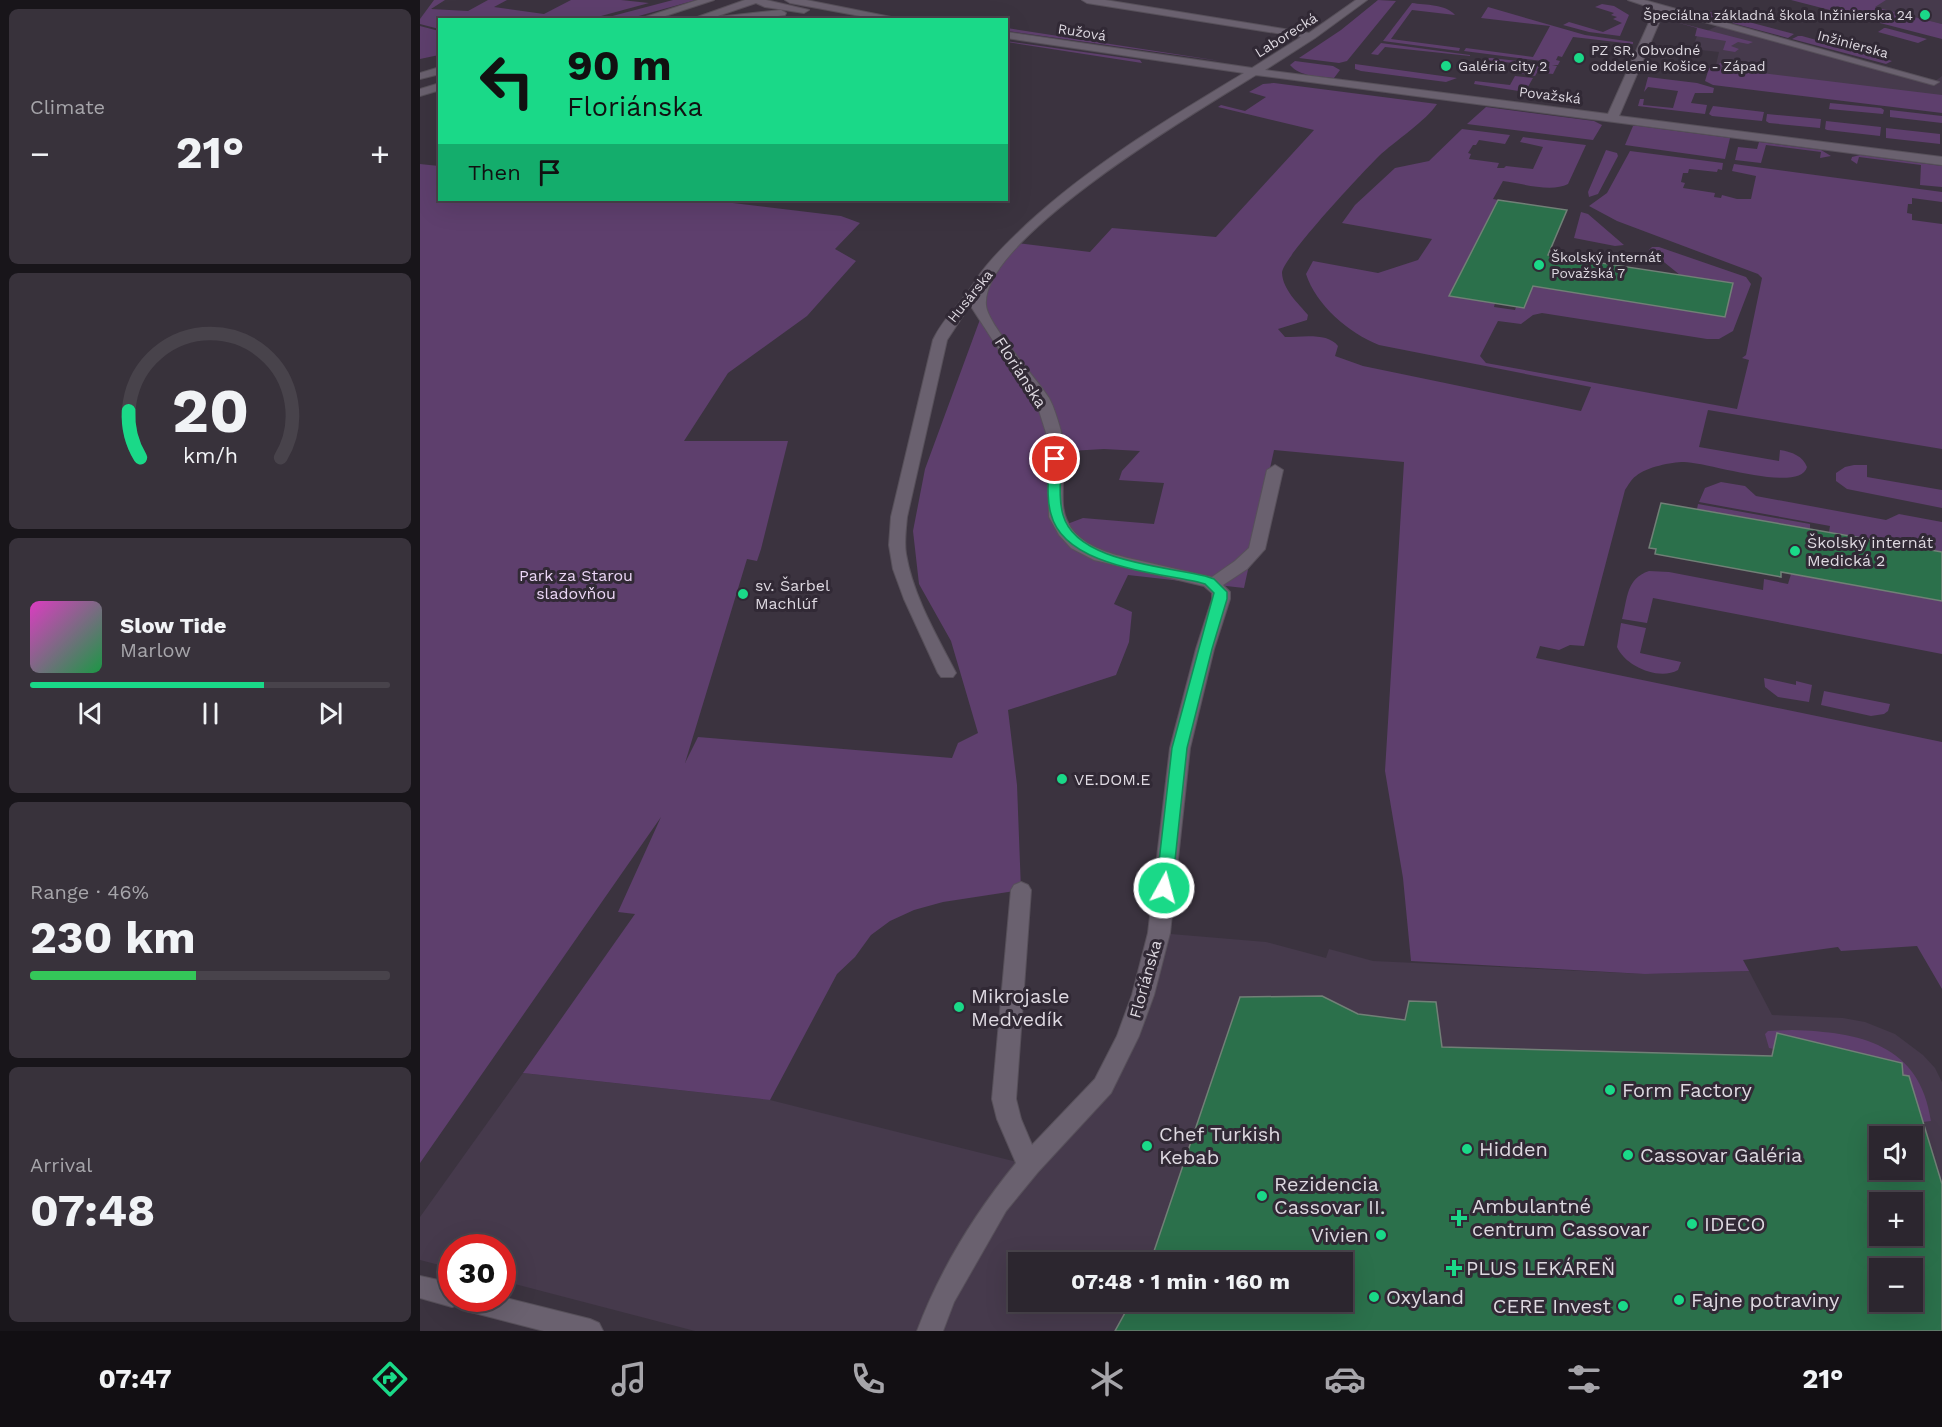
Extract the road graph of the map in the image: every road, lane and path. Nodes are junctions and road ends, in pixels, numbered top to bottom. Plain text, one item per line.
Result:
1 (709, 0) edge
2 (729, 0) edge
3 (757, 0) edge
4 (790, 0) edge
5 (841, 0) edge
6 (1087, 0) edge
7 (1362, 0) edge
8 (1633, 0) edge
9 (686, 7) junction
10 (1660, 8) junction
11 (807, 10) junction
12 (863, 14) junction
13 (648, 18) edge
14 (700, 18) edge
15 (735, 18) edge
16 (888, 18) edge
17 (1008, 35) edge
18 (1311, 36) junction
19 (1154, 57) joint
20 (438, 71) edge
21 (1253, 71) junction
22 (420, 76) edge
23 (1934, 82) dead end
24 (438, 87) edge
25 (420, 93) edge
26 (1611, 118) junction
27 (1942, 161) edge
28 (986, 274) junction
29 (1275, 470) dead end
30 (1213, 584) junction
31 (947, 673) dead end
32 (1021, 890) dead end
33 (1029, 1165) junction
34 (420, 1287) edge
35 (438, 1292) edge
36 (516, 1312) edge
37 (590, 1331) edge
38 (930, 1331) edge

1 - 9 street
2 - 9 street
3 - 11 street
3 - 14 street
4 - 12 street
5 - 12 street
6 - 18 street
7 - 18 street, Laborecká
8 - 10 street, Inžinierska
9 - 13 street
10 - 23 street, Inžinierska
10 - 26 street
11 - 12 street
11 - 15 street
12 - 16 street
17 - 19 street, Ružová
18 - 21 street, Laborecká
19 - 21 street, Považská
20 - 22 street
21 - 26 street, Považská
21 - 28 street, Husárska
24 - 25 street
26 - 27 street, Považská
28 - 30 street, Floriánska
28 - 31 street, Husárska
29 - 30 street
30 - 33 street, Floriánska
32 - 33 street
33 - 38 street, Floriánska
34 - 35 street
36 - 37 street

